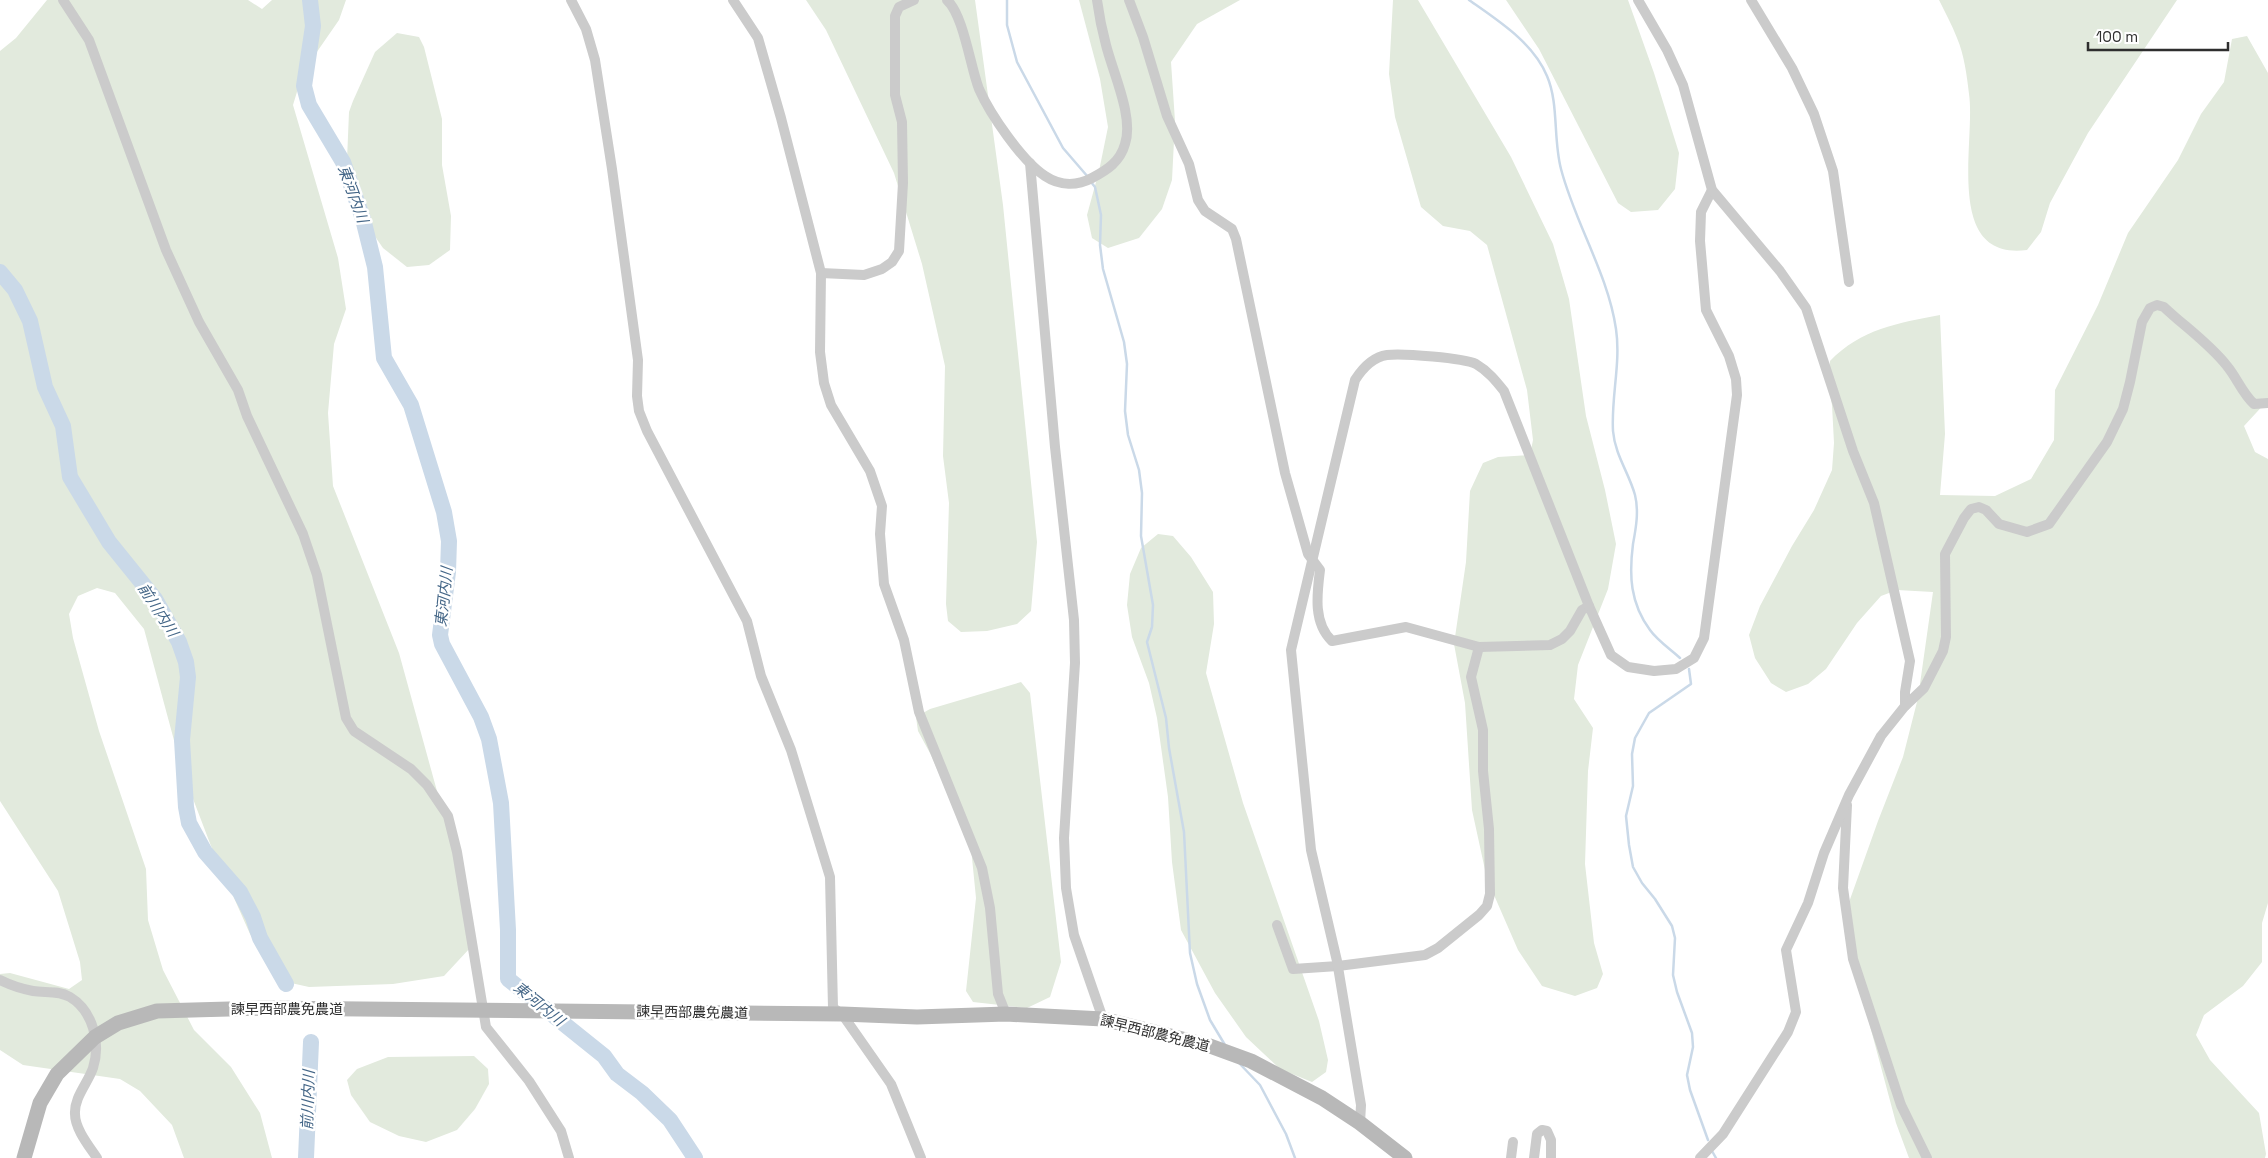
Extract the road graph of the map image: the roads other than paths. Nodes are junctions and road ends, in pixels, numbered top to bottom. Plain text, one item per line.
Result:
1 (63, 0) edge
2 (571, 0) edge
3 (732, 0) edge
4 (914, 0) edge
5 (947, 0) edge
6 (1097, 0) edge
7 (1129, 0) edge
8 (1638, 0) edge
9 (1751, 0) edge
10 (1030, 162) junction
11 (1712, 190) junction
12 (821, 273) junction
13 (1849, 282) dead end
14 (2268, 403) edge
15 (1313, 559) junction
16 (1589, 606) junction
17 (1479, 647) junction
18 (1905, 706) junction
19 (1847, 799) junction
20 (1277, 925) dead end
21 (1338, 966) junction
22 (0, 980) edge
23 (483, 1010) junction
24 (842, 1014) junction
25 (1006, 1014) junction
26 (1103, 1019) junction
27 (1360, 1123) junction
28 (1513, 1142) dead end
29 (24, 1158) edge
30 (97, 1158) edge
31 (569, 1158) edge
32 (921, 1158) edge
33 (1405, 1158) edge
34 (1511, 1158) edge
35 (1534, 1158) edge
36 (1551, 1158) edge
37 (1700, 1158) edge
38 (1927, 1158) edge

1 - 23 street
2 - 24 street
3 - 12 street
4 - 12 street
5 - 10 street
6 - 10 street
7 - 15 street
8 - 11 street
9 - 13 street
10 - 26 street
11 - 16 street
11 - 18 street
12 - 25 street
14 - 18 street
15 - 16 street
15 - 17 street
15 - 21 street
16 - 17 street
17 - 21 street
18 - 19 street
19 - 37 street
19 - 38 street
20 - 21 street
21 - 27 street
22 - 30 street
23 - 24 street, 諫早西部農免農道
23 - 29 street, 諫早西部農免農道
23 - 31 street
24 - 25 street, 諫早西部農免農道
24 - 32 street
25 - 26 street, 諫早西部農免農道
26 - 27 street, 諫早西部農免農道
27 - 33 street, 諫早西部農免農道
28 - 34 street
35 - 36 street

